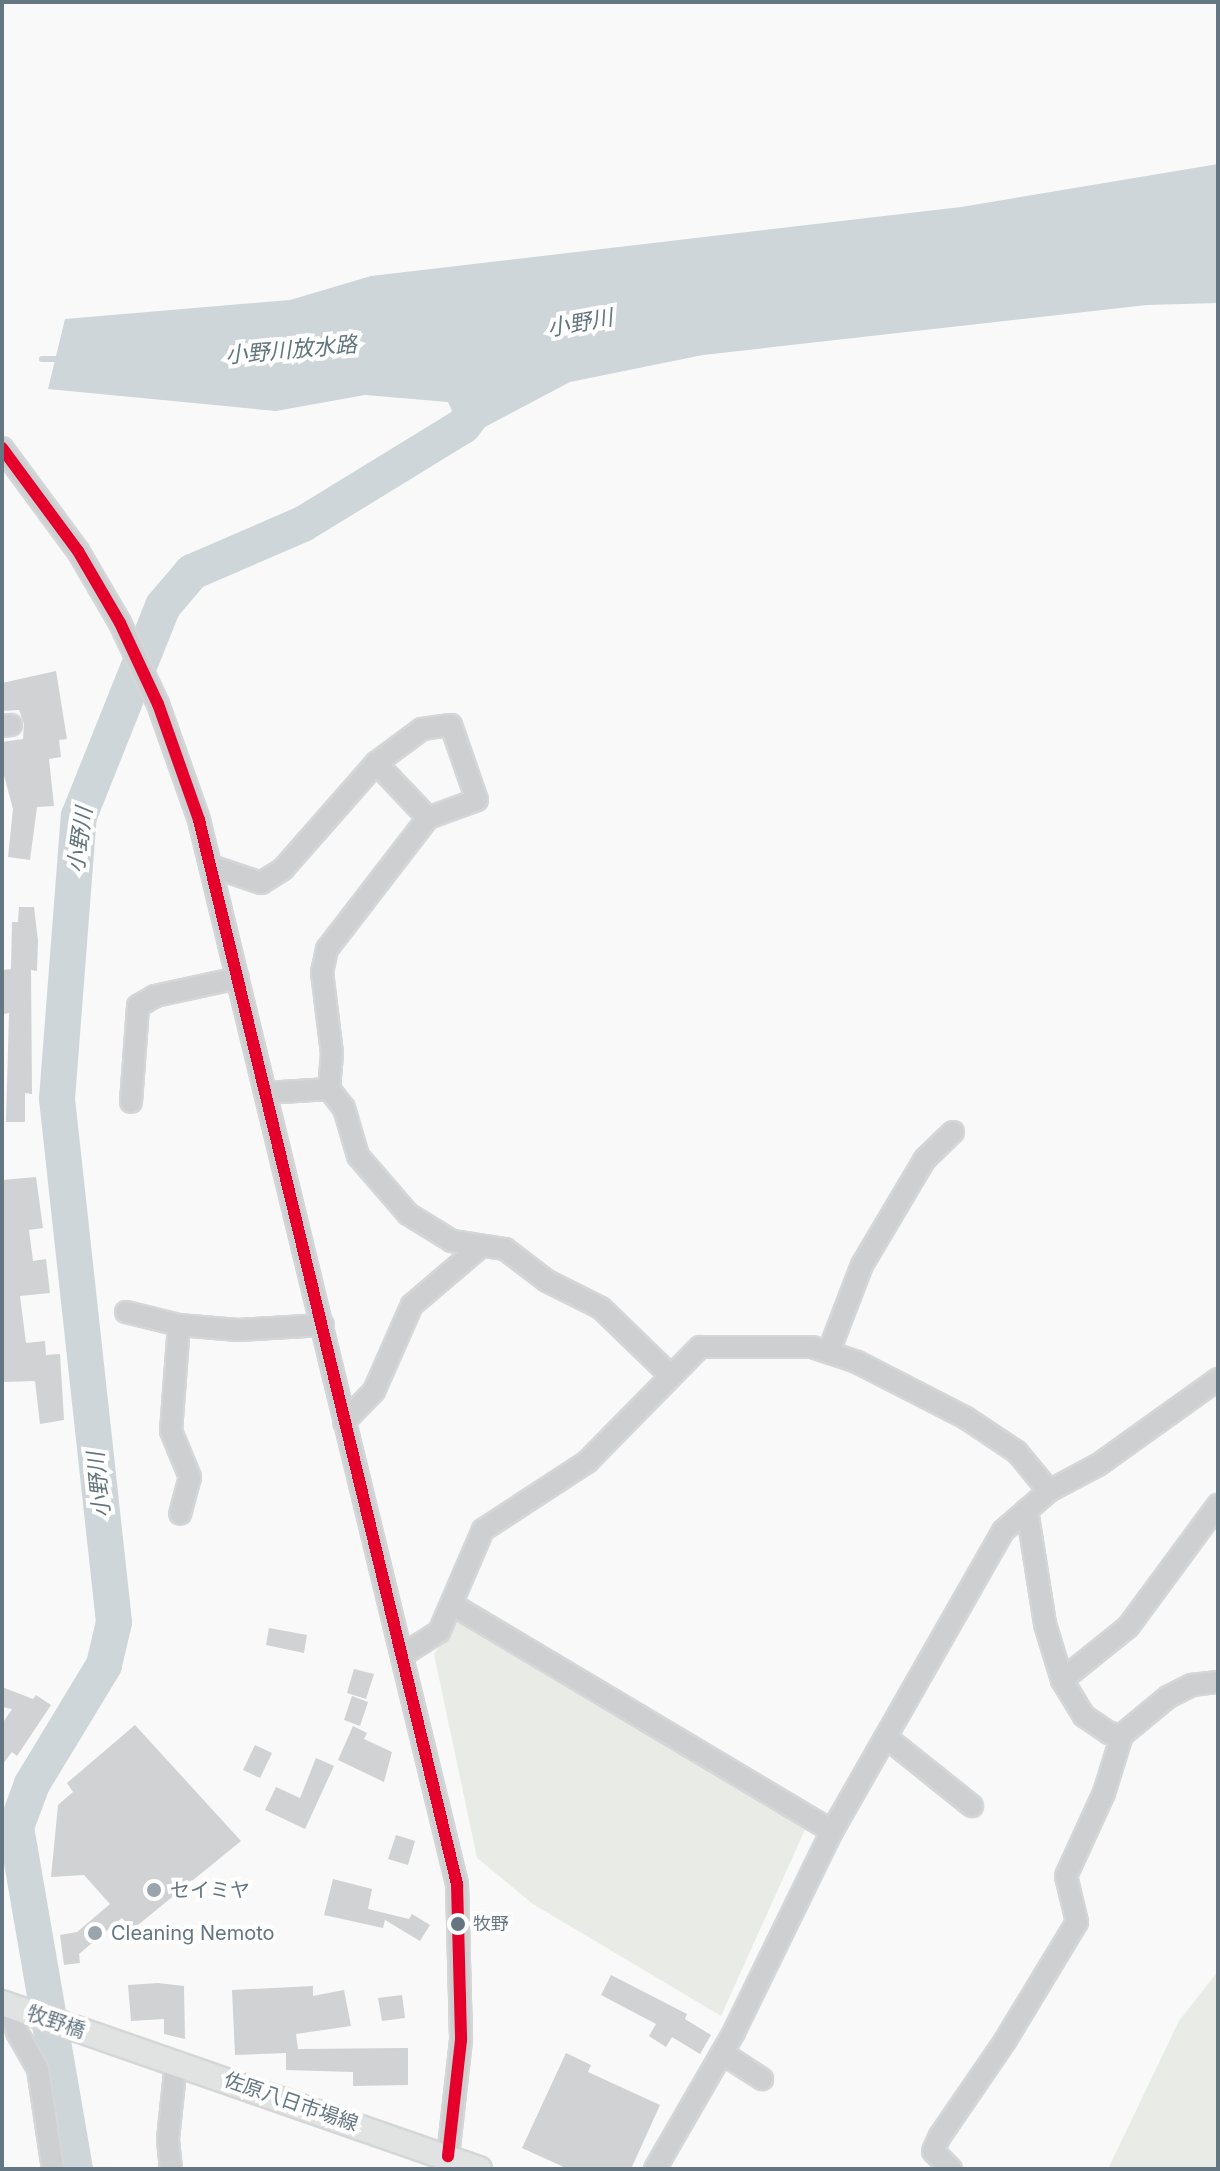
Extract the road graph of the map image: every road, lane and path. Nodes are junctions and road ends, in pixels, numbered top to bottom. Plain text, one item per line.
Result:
1 (2, 448) edge
2 (376, 763) junction
3 (428, 818) junction
4 (211, 866) junction
5 (238, 978) junction
6 (329, 1089) junction
7 (265, 1093) junction
8 (131, 1102) dead end
9 (953, 1132) dead end
10 (479, 1248) junction
11 (126, 1312) dead end
12 (179, 1325) junction
13 (323, 1325) junction
14 (829, 1351) junction
15 (669, 1374) junction
16 (1218, 1379) edge
17 (344, 1422) junction
18 (1049, 1491) junction
19 (1218, 1505) edge
20 (1027, 1510) junction
21 (180, 1514) dead end
22 (453, 1605) junction
23 (404, 1654) junction
24 (1062, 1680) junction
25 (1218, 1682) edge
26 (1122, 1735) junction
27 (887, 1738) junction
28 (972, 1806) dead end
29 (832, 1831) junction
30 (6, 2005) edge
31 (101, 2038) joint
32 (722, 2053) junction
33 (176, 2063) junction
34 (762, 2079) dead end
35 (448, 2156) junction
36 (53, 2169) edge
37 (171, 2169) edge
38 (479, 2169) edge
39 (655, 2169) edge
40 (951, 2169) edge

1 - 4 street
2 - 3 street
2 - 3 street
2 - 4 street
3 - 6 street
4 - 5 street
5 - 7 street
5 - 8 street
6 - 7 street
6 - 10 street
7 - 13 street
9 - 14 street
10 - 15 street
10 - 17 street
11 - 12 street
12 - 13 street
12 - 21 street
13 - 17 street
14 - 15 street
14 - 18 street
15 - 22 street
16 - 18 street
17 - 23 street
18 - 20 street
19 - 24 street
20 - 24 street
20 - 27 street
22 - 23 street
22 - 29 street
23 - 35 street
24 - 26 street
25 - 26 street
26 - 40 street
27 - 28 street
27 - 29 street
29 - 32 street
30 - 31 main road, 牧野橋
30 - 36 street
31 - 33 main road, 佐原八日市場線
32 - 34 street
32 - 39 street
33 - 35 main road, 佐原八日市場線
33 - 37 street
35 - 38 main road, 佐原八日市場線

